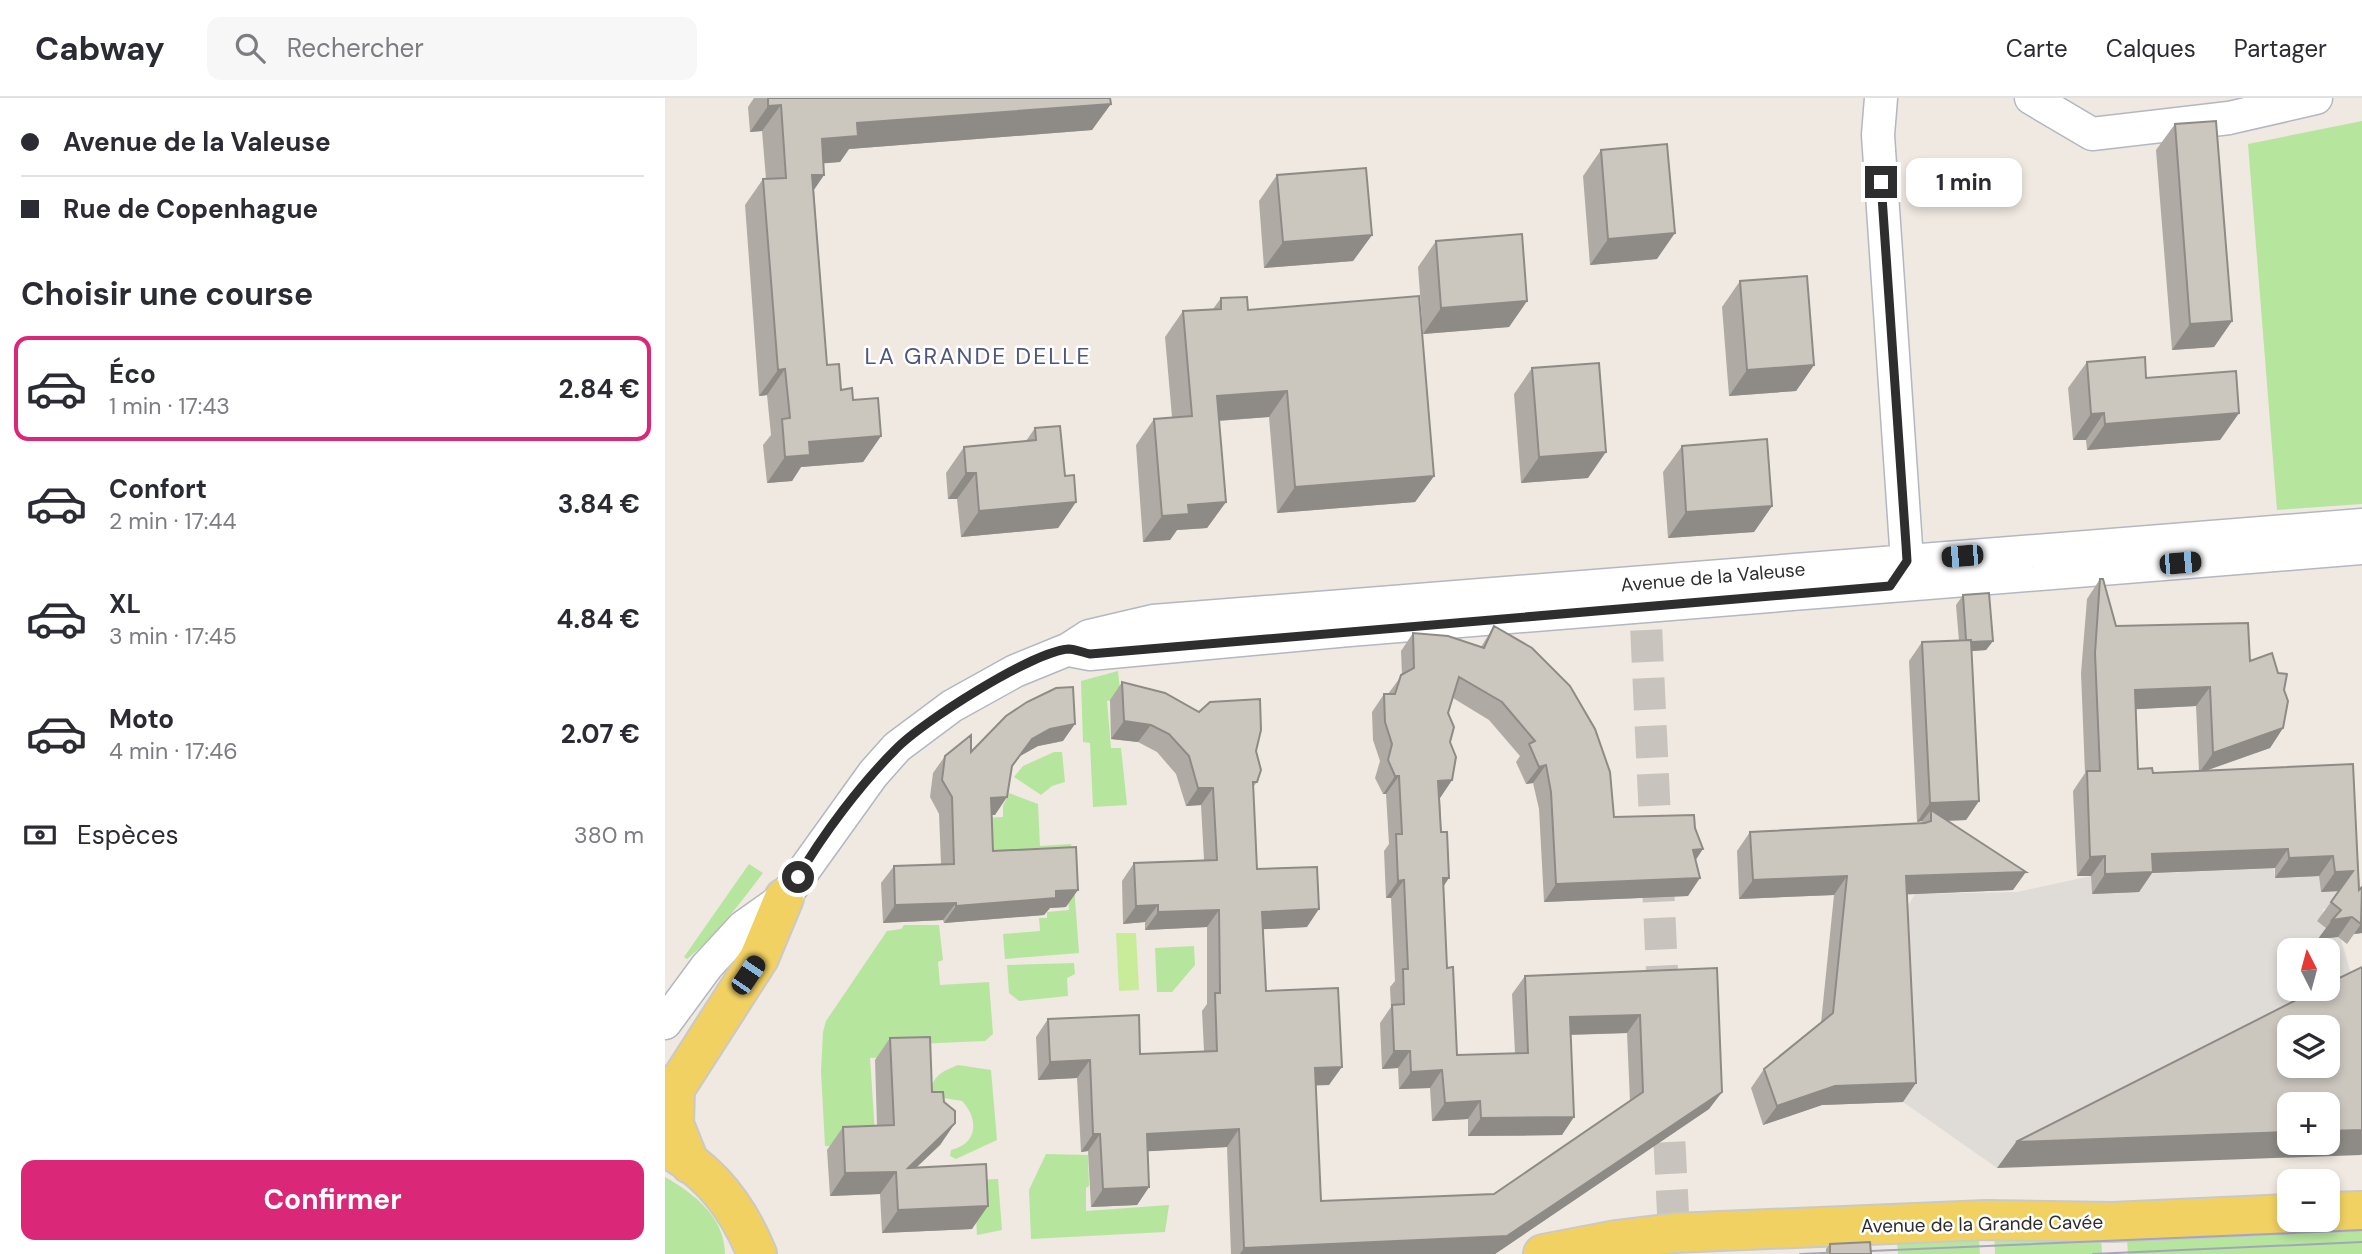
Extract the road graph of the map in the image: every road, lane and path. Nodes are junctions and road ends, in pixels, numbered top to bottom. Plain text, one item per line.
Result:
1 (1881, 98) edge
2 (2031, 98) edge
3 (2316, 98) edge
4 (2223, 108) edge
5 (2362, 525) edge
6 (2362, 548) edge
7 (1898, 573) junction
8 (784, 898) junction
9 (665, 1023) edge
10 (678, 1156) edge
11 (2362, 1211) edge
12 (2340, 1212) edge
13 (2277, 1215) edge
14 (1675, 1244) edge
15 (757, 1254) edge
16 (1543, 1254) edge

1 - 7 street
2 - 4 street
3 - 4 street
5 - 7 street, Avenue de la Valeuse
6 - 7 street, Avenue de la Valeuse
7 - 8 street, Avenue de la Valeuse
8 - 9 street, Avenue de la Valeuse
8 - 10 main road
10 - 15 main road
11 - 12 main road
13 - 14 main road, Avenue de la Grande Cavée
14 - 16 main road, Avenue de la Grande Cavée

